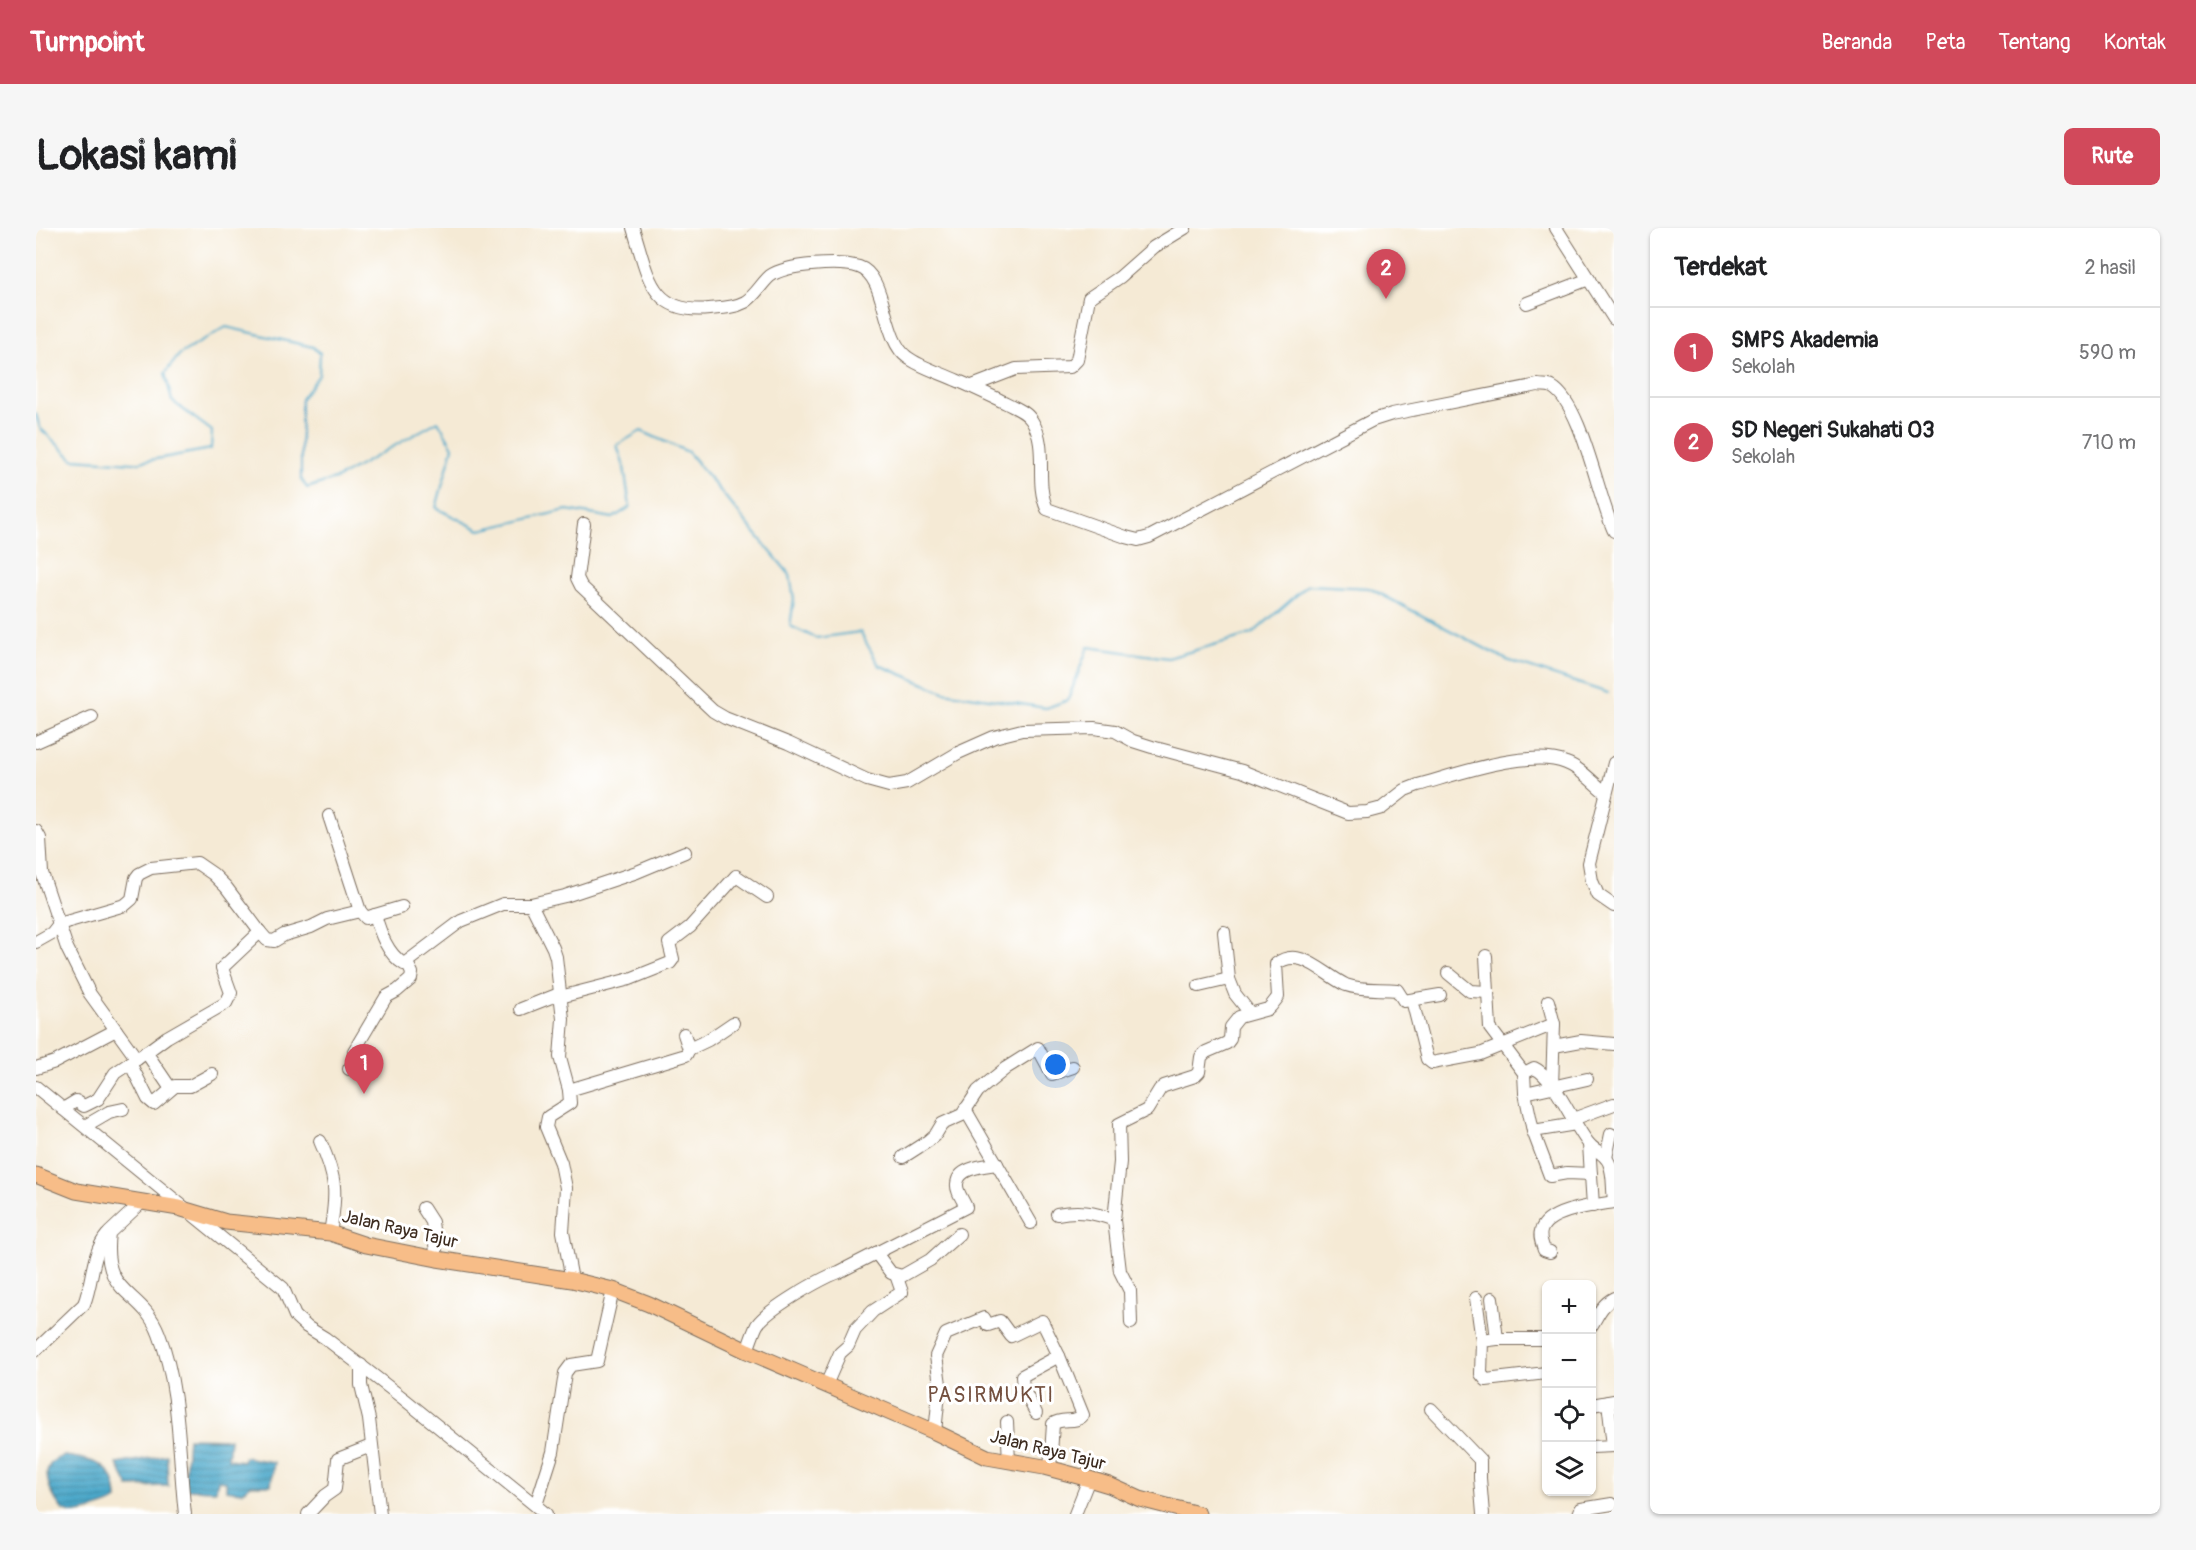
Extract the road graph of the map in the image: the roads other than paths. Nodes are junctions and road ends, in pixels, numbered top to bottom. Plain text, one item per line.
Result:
1 (633, 228) edge
2 (1185, 228) edge
3 (1556, 228) edge
4 (1589, 279) junction
5 (1527, 303) dead end
6 (1614, 319) edge
7 (972, 386) junction
8 (584, 524) dead end
9 (1614, 531) edge
10 (92, 717) dead end
11 (36, 742) edge
12 (1614, 763) edge
13 (1606, 793) junction
14 (329, 816) dead end
15 (36, 831) edge
16 (685, 852) dead end
17 (767, 897) dead end
18 (531, 904) junction
19 (1614, 906) edge
20 (402, 907) dead end
21 (360, 911) junction
22 (375, 915) junction
23 (59, 924) junction
24 (260, 932) junction
25 (1224, 932) dead end
26 (36, 942) edge
27 (1486, 956) dead end
28 (407, 963) junction
29 (1448, 973) dead end
30 (1229, 979) junction
31 (1199, 986) dead end
32 (1488, 992) junction
33 (560, 995) junction
34 (1440, 995) dead end
35 (1412, 1000) junction
36 (1548, 1001) dead end
37 (522, 1009) dead end
38 (1250, 1013) junction
39 (733, 1023) dead end
40 (1554, 1024) junction
41 (116, 1030) junction
42 (684, 1034) dead end
43 (1614, 1044) edge
44 (1504, 1045) junction
45 (1554, 1046) junction
46 (689, 1049) junction
47 (138, 1058) junction
48 (1073, 1067) dead end
49 (36, 1068) edge
50 (349, 1069) dead end
51 (1524, 1073) junction
52 (212, 1074) dead end
53 (1587, 1079) dead end
54 (36, 1087) edge
55 (1552, 1088) junction
56 (171, 1089) junction
57 (569, 1090) junction
58 (1525, 1093) junction
59 (1614, 1104) edge
60 (63, 1109) junction
61 (123, 1109) dead end
62 (965, 1109) junction
63 (1574, 1121) junction
64 (85, 1126) junction
65 (1533, 1131) junction
66 (1611, 1134) dead end
67 (320, 1141) dead end
68 (1589, 1144) junction
69 (903, 1157) dead end
70 (1606, 1158) junction
71 (997, 1164) junction
72 (1591, 1174) junction
73 (36, 1175) edge
74 (1614, 1201) edge
75 (141, 1203) junction
76 (1593, 1206) junction
77 (423, 1208) dead end
78 (189, 1211) junction
79 (1057, 1214) dead end
80 (1113, 1220) junction
81 (1031, 1223) dead end
82 (109, 1233) junction
83 (330, 1233) junction
84 (959, 1234) dead end
85 (1550, 1252) dead end
86 (876, 1253) junction
87 (437, 1259) junction
88 (896, 1275) junction
89 (572, 1280) junction
90 (613, 1290) junction
91 (1476, 1298) dead end
92 (1492, 1298) dead end
93 (1614, 1298) edge
94 (1494, 1317) junction
95 (1596, 1317) edge
96 (1479, 1319) junction
97 (1131, 1323) dead end
98 (1497, 1339) junction
99 (1542, 1340) edge
100 (1482, 1341) junction
101 (36, 1350) edge
102 (747, 1351) junction
103 (1059, 1356) junction
104 (361, 1365) junction
105 (1542, 1374) edge
106 (826, 1386) junction
107 (1611, 1402) edge
108 (1596, 1404) edge
109 (1431, 1409) dead end
110 (1036, 1413) dead end
111 (1007, 1422) dead end
112 (935, 1432) junction
113 (371, 1446) junction
114 (1613, 1446) edge
115 (1596, 1447) edge
116 (1009, 1461) junction
117 (1050, 1469) junction
118 (1089, 1479) junction
119 (536, 1505) junction
120 (1613, 1507) edge
121 (185, 1514) edge
122 (308, 1514) edge
123 (380, 1514) edge
124 (546, 1514) edge
125 (1076, 1514) edge
126 (1198, 1514) edge
127 (1483, 1514) edge
128 (1579, 1514) edge

1 - 7 street
2 - 7 street
3 - 4 street
4 - 5 street
4 - 6 street
7 - 9 street
8 - 13 street
10 - 11 street
12 - 13 street
13 - 19 street
14 - 21 street
15 - 23 street
16 - 18 street
17 - 33 street
18 - 28 street
18 - 33 street
20 - 22 street
21 - 22 street
21 - 24 street
22 - 28 street
23 - 24 street
23 - 26 street
23 - 41 street
24 - 47 street
25 - 30 street
27 - 32 street
28 - 50 street
29 - 32 street
30 - 31 street
30 - 38 street
32 - 44 street
33 - 37 street
33 - 57 street
34 - 35 street
35 - 38 street
35 - 44 street
36 - 40 street
38 - 80 street
39 - 46 street
40 - 44 street
40 - 45 street
41 - 47 street
41 - 49 street
42 - 46 street
43 - 45 street
44 - 51 street
45 - 55 street
46 - 57 street
47 - 56 street
47 - 56 street
47 - 60 street
48 - 62 street
51 - 55 street
51 - 58 street
52 - 56 street
53 - 55 street
54 - 60 street
55 - 58 street
55 - 63 street
57 - 89 street
58 - 65 street
59 - 63 street
60 - 64 street
61 - 64 street
62 - 69 street
62 - 71 street
63 - 65 street
63 - 68 street
64 - 78 street
65 - 72 street
66 - 70 street
67 - 83 street
68 - 70 street
68 - 72 street
70 - 74 street
71 - 81 street
71 - 86 street
72 - 76 street
73 - 75 main road, Jalan Raya Tajur
74 - 76 street
75 - 78 main road, Jalan Raya Tajur
75 - 82 street
76 - 85 street
77 - 87 street
78 - 83 main road, Jalan Raya Tajur
78 - 104 street
79 - 80 street
80 - 97 street
82 - 101 street
82 - 121 street
83 - 87 main road, Jalan Raya Tajur
84 - 88 street
86 - 88 street
86 - 102 street
87 - 89 main road, Jalan Raya Tajur
88 - 106 street
89 - 90 main road, Jalan Raya Tajur
90 - 102 main road, Jalan Raya Tajur
90 - 119 street
91 - 96 street
92 - 94 street
93 - 95 street
94 - 96 street
94 - 98 street
96 - 100 street
98 - 99 street
98 - 100 street
100 - 105 street
102 - 106 main road, Jalan Raya Tajur
103 - 110 street
103 - 112 street
103 - 117 street
104 - 113 street
104 - 119 street
106 - 112 main road, Jalan Raya Tajur
107 - 108 street
107 - 114 street
109 - 127 street
111 - 116 street
112 - 116 main road, Jalan Raya Tajur
113 - 122 street
113 - 123 street
114 - 115 street
116 - 117 main road, Jalan Raya Tajur
117 - 118 main road, Jalan Raya Tajur
118 - 125 street
118 - 126 main road, Jalan Raya Tajur
119 - 124 street
120 - 128 street

